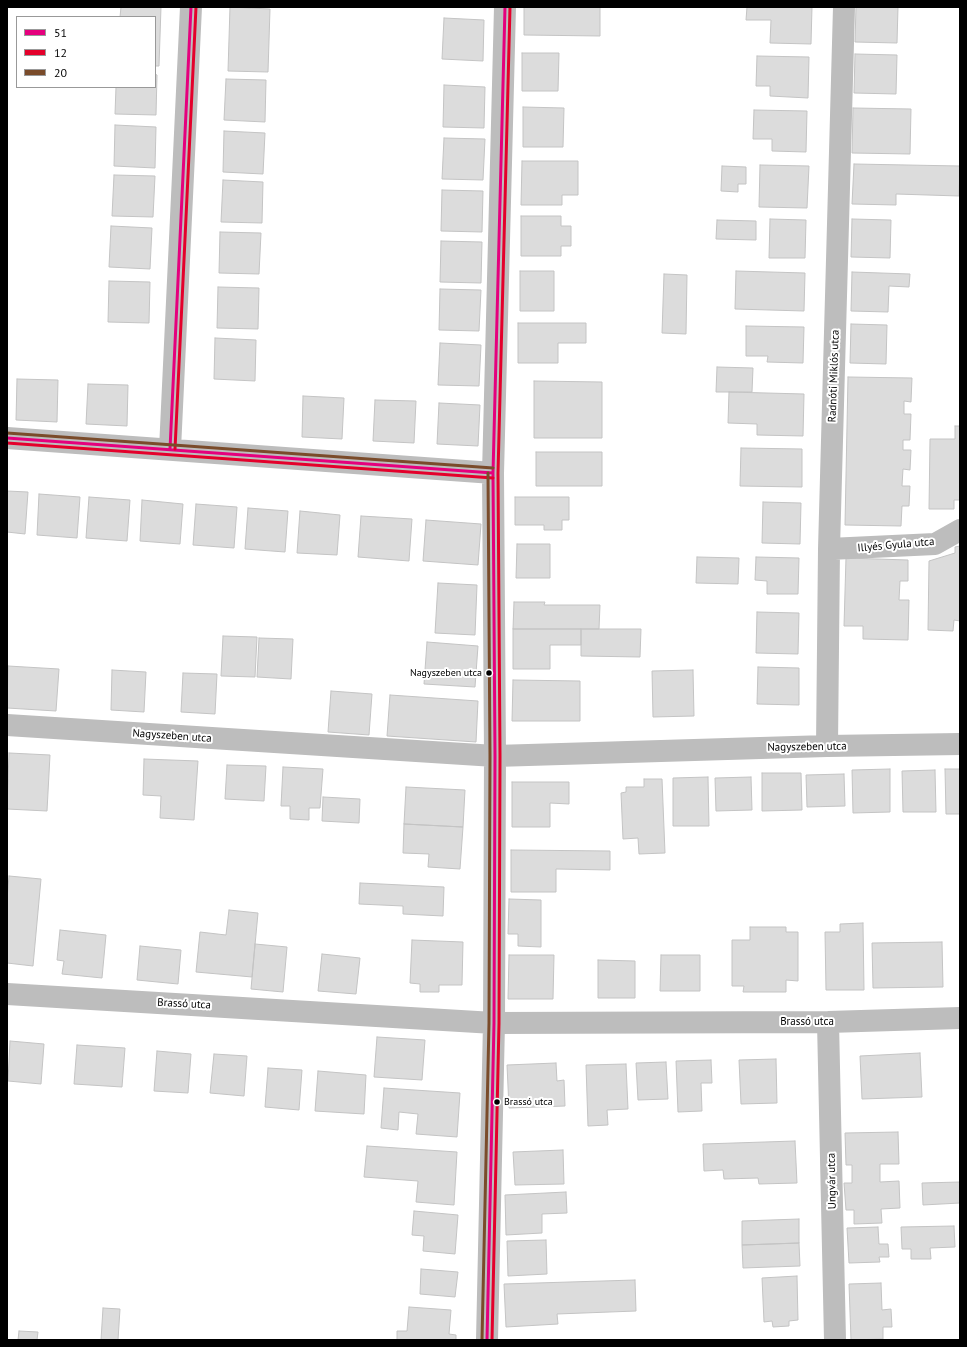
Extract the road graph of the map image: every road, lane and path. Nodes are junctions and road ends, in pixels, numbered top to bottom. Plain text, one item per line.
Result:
1 (191, 7) edge
2 (505, 7) edge
3 (844, 7) edge
4 (7, 438) edge
5 (170, 450) junction
6 (493, 473) junction
7 (960, 530) edge
8 (829, 550) junction
9 (7, 725) edge
10 (960, 744) edge
11 (826, 746) junction
12 (495, 756) junction
13 (7, 994) edge
14 (960, 1018) edge
15 (828, 1022) junction
16 (494, 1023) junction
17 (488, 1340) edge
18 (835, 1340) edge

1 - 5 street
2 - 6 street
3 - 8 street, Radnóti Miklós utca
4 - 5 street
5 - 6 street
6 - 12 street
7 - 8 street, Illyés Gyula utca
8 - 11 street, Radnóti Miklós utca
9 - 12 street, Nagyszeben utca
10 - 11 street, Nagyszeben utca
11 - 12 street, Nagyszeben utca
12 - 16 street
13 - 16 street, Brassó utca
14 - 15 street, Brassó utca
15 - 16 street, Brassó utca
15 - 18 street, Ungvár utca
16 - 17 street

